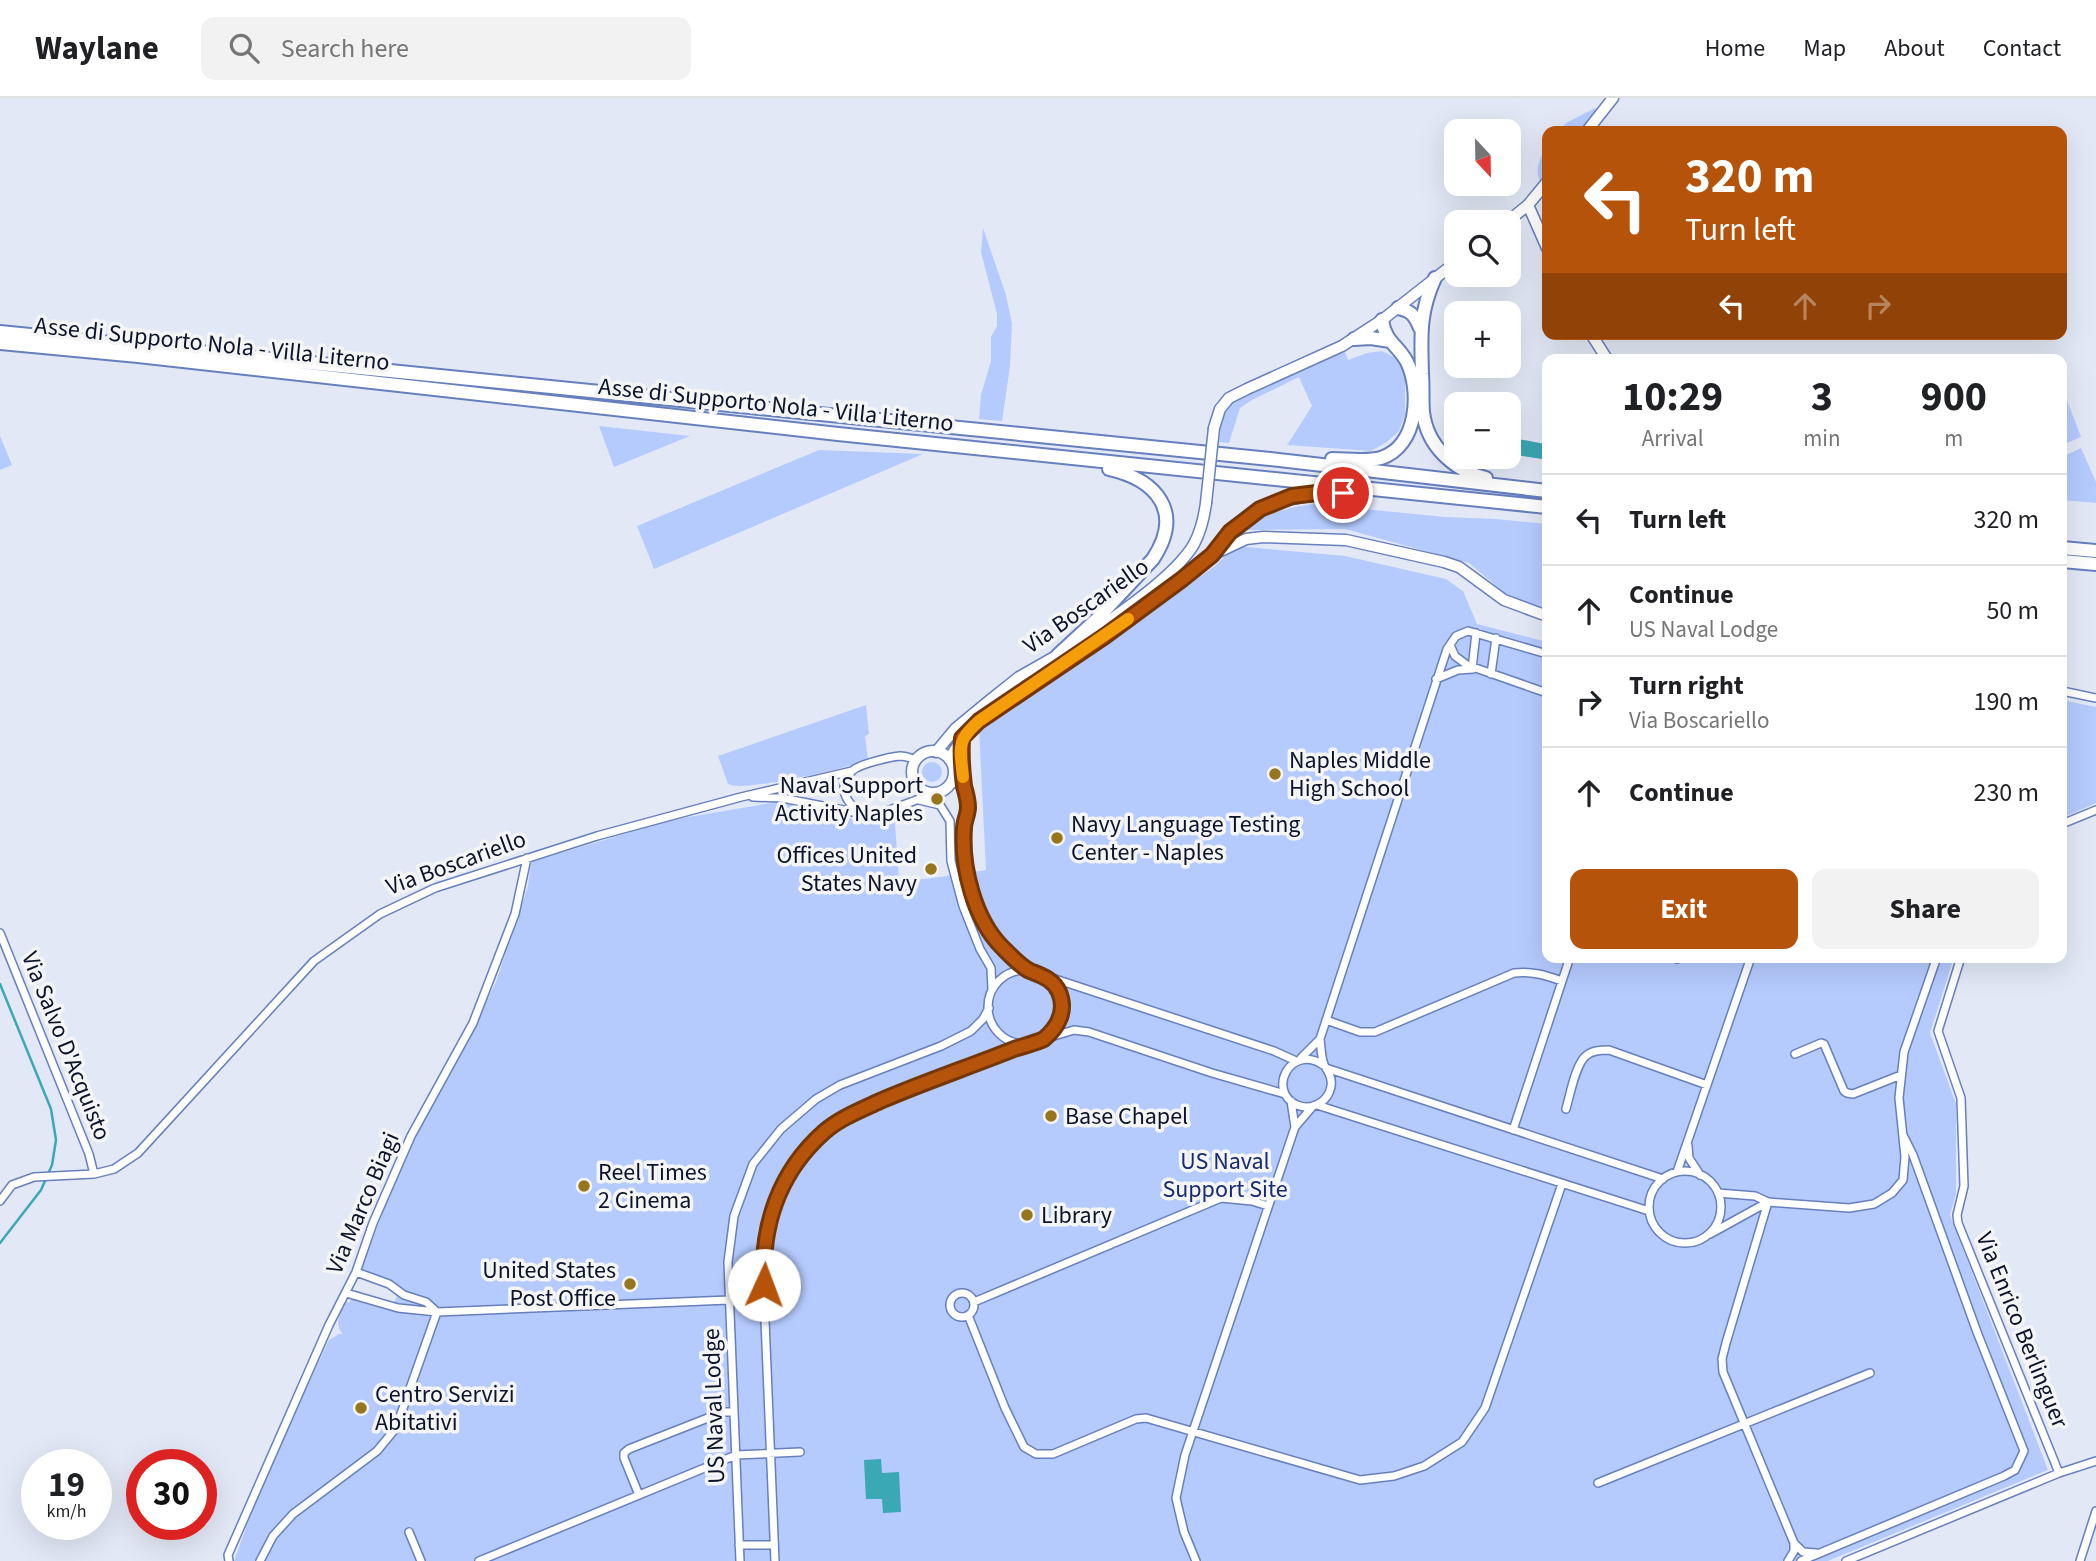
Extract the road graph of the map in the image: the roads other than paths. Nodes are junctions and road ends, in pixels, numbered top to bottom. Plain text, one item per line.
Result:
1 (1613, 98) edge
2 (1591, 126) edge
3 (1542, 188) edge
4 (1528, 205) junction
5 (1521, 211) edge
6 (1542, 237) edge
7 (1444, 271) edge
8 (1435, 278) junction
9 (1398, 308) junction
10 (1382, 320) junction
11 (1420, 329) junction
12 (0, 332) edge
13 (1354, 339) junction
14 (1390, 341) junction
15 (0, 343) edge
16 (1040, 455) junction
17 (1269, 459) junction
18 (1542, 491) edge
19 (1542, 491) edge
20 (1424, 494) junction
21 (1542, 506) edge
22 (2067, 548) edge
23 (2096, 551) edge
24 (1212, 555) junction
25 (2067, 561) edge
26 (2096, 564) edge
27 (1542, 614) edge
28 (1476, 633) junction
29 (1496, 638) junction
30 (1450, 645) junction
31 (1542, 652) edge
32 (1058, 655) junction
33 (1474, 669) junction
34 (1491, 674) junction
35 (1436, 679) junction
36 (1542, 691) edge
37 (2067, 692) edge
38 (2096, 698) edge
39 (962, 738) junction
40 (936, 752) junction
41 (949, 759) junction
42 (916, 760) junction
43 (852, 771) junction
44 (951, 782) junction
45 (965, 788) junction
46 (935, 793) junction
47 (741, 797) junction
48 (919, 800) junction
49 (2096, 810) edge
50 (861, 813) junction
51 (2067, 822) edge
52 (527, 858) junction
53 (0, 933) edge
54 (1568, 963) edge
55 (1749, 963) edge
56 (1935, 963) edge
57 (1959, 963) edge
58 (1029, 971) junction
59 (1043, 975) junction
60 (1562, 981) junction
61 (992, 991) junction
62 (989, 1008) junction
63 (1326, 1020) junction
64 (1044, 1039) junction
65 (1320, 1039) junction
66 (1028, 1044) junction
67 (1794, 1054) dead end
68 (1298, 1061) junction
69 (1324, 1066) junction
70 (1901, 1075) junction
71 (1707, 1085) junction
72 (1285, 1094) junction
73 (1291, 1101) junction
74 (1315, 1106) junction
75 (1566, 1108) dead end
76 (1295, 1127) junction
77 (1513, 1130) junction
78 (1903, 1135) junction
79 (1687, 1142) junction
80 (1676, 1172) junction
81 (94, 1174) junction
82 (1700, 1175) junction
83 (1663, 1178) junction
84 (1562, 1184) junction
85 (1718, 1193) junction
86 (0, 1201) edge
87 (1768, 1202) junction
88 (1268, 1206) junction
89 (1649, 1212) junction
90 (1702, 1238) junction
91 (356, 1272) junction
92 (764, 1285) junction
93 (346, 1293) junction
94 (729, 1300) junction
95 (974, 1302) junction
96 (436, 1311) junction
97 (968, 1315) junction
98 (1870, 1373) dead end
99 (734, 1412) junction
100 (1744, 1424) junction
101 (1193, 1431) junction
102 (800, 1452) dead end
103 (770, 1453) junction
104 (736, 1455) junction
105 (2096, 1461) edge
106 (2059, 1473) junction
107 (1598, 1483) dead end
108 (639, 1495) junction
109 (2096, 1511) edge
110 (410, 1532) dead end
111 (1794, 1542) junction
112 (739, 1545) junction
113 (774, 1545) junction
114 (1819, 1554) junction
115 (229, 1561) edge
116 (260, 1561) edge
117 (421, 1561) edge
118 (479, 1561) edge
119 (740, 1561) edge
120 (775, 1561) edge
121 (1196, 1561) edge
122 (1788, 1561) edge
123 (1801, 1561) edge
124 (1846, 1561) edge
125 (2080, 1561) edge

1 - 2 street
3 - 4 street
4 - 5 street
4 - 6 street
7 - 8 street, Via Boscariello
8 - 9 street, Via Boscariello
8 - 11 highway
9 - 10 street, Via Boscariello
9 - 11 highway
10 - 13 street, Via Boscariello
10 - 14 highway
11 - 18 highway
12 - 17 highway, Asse di Supporto Nola - Villa Literno
13 - 14 highway
13 - 32 street, Via Boscariello, bridge
14 - 17 highway
15 - 16 highway, Asse di Supporto Nola - Villa Literno
16 - 20 highway, Asse di Supporto Nola - Villa Literno
16 - 32 highway
17 - 19 highway, Asse di Supporto Nola - Villa Literno
20 - 21 highway, Asse di Supporto Nola - Villa Literno
20 - 24 highway
22 - 23 highway
24 - 27 street, Via Boscariello
24 - 39 street, Via Boscariello
25 - 26 highway
28 - 29 street
28 - 30 street
28 - 33 street
29 - 31 street
29 - 34 street
30 - 33 street
30 - 35 street
32 - 40 street, Via Boscariello
33 - 34 street
33 - 35 street
34 - 36 street
35 - 63 street
37 - 38 street
39 - 41 street, Via Boscariello
39 - 45 street
40 - 41 street
40 - 42 street
41 - 44 street
42 - 43 street, Via Boscariello
42 - 46 street
43 - 47 street, Via Boscariello
43 - 50 street
44 - 45 street
44 - 46 street
45 - 58 street
46 - 48 street, Via Boscariello
47 - 50 street, Via Boscariello
47 - 52 street, Via Boscariello
48 - 50 street, Via Boscariello
48 - 61 street
49 - 51 street
52 - 81 street, Via Boscariello
52 - 91 street, Via Marco Biagi
53 - 81 street, Via Salvo D'Acquisto
54 - 60 street
55 - 71 street
56 - 70 street
57 - 106 street, Via Enrico Berlinguer
58 - 59 street
58 - 61 street
59 - 64 street
59 - 68 street
60 - 63 street
60 - 77 street
61 - 62 street
62 - 66 street
62 - 94 street, US Naval Lodge
63 - 65 street
64 - 66 street
64 - 72 street
65 - 68 street
65 - 69 street
66 - 92 street
67 - 70 street
68 - 69 street
68 - 72 street
69 - 74 street
69 - 77 street
70 - 78 street
71 - 75 street
71 - 79 street
72 - 73 street
73 - 74 street
73 - 76 street
74 - 76 street
74 - 84 street
76 - 88 street
77 - 83 street
78 - 87 street
78 - 114 street
79 - 80 street
79 - 82 street
80 - 82 street
80 - 83 street
81 - 86 street, Via Boscariello
82 - 85 street
83 - 89 street
84 - 89 street
84 - 101 street
85 - 87 street
85 - 90 street
87 - 90 street
87 - 100 street
88 - 95 street
88 - 101 street
89 - 90 street
91 - 93 street, Via Marco Biagi
91 - 96 street
92 - 94 street
92 - 103 street
93 - 96 street
93 - 115 street, Via Marco Biagi
94 - 96 street
94 - 99 street, US Naval Lodge
95 - 97 street
95 - 97 street
96 - 116 street
97 - 101 street
98 - 100 street
99 - 104 street, US Naval Lodge
99 - 108 street
100 - 107 street
100 - 111 street
101 - 121 street
102 - 103 street
103 - 104 street
103 - 113 street
104 - 108 street
104 - 112 street, US Naval Lodge
105 - 106 street
106 - 124 street
108 - 118 street
109 - 125 street
110 - 117 street
111 - 114 street
111 - 122 street
112 - 113 street
112 - 119 street, US Naval Lodge
113 - 120 street
114 - 123 street

